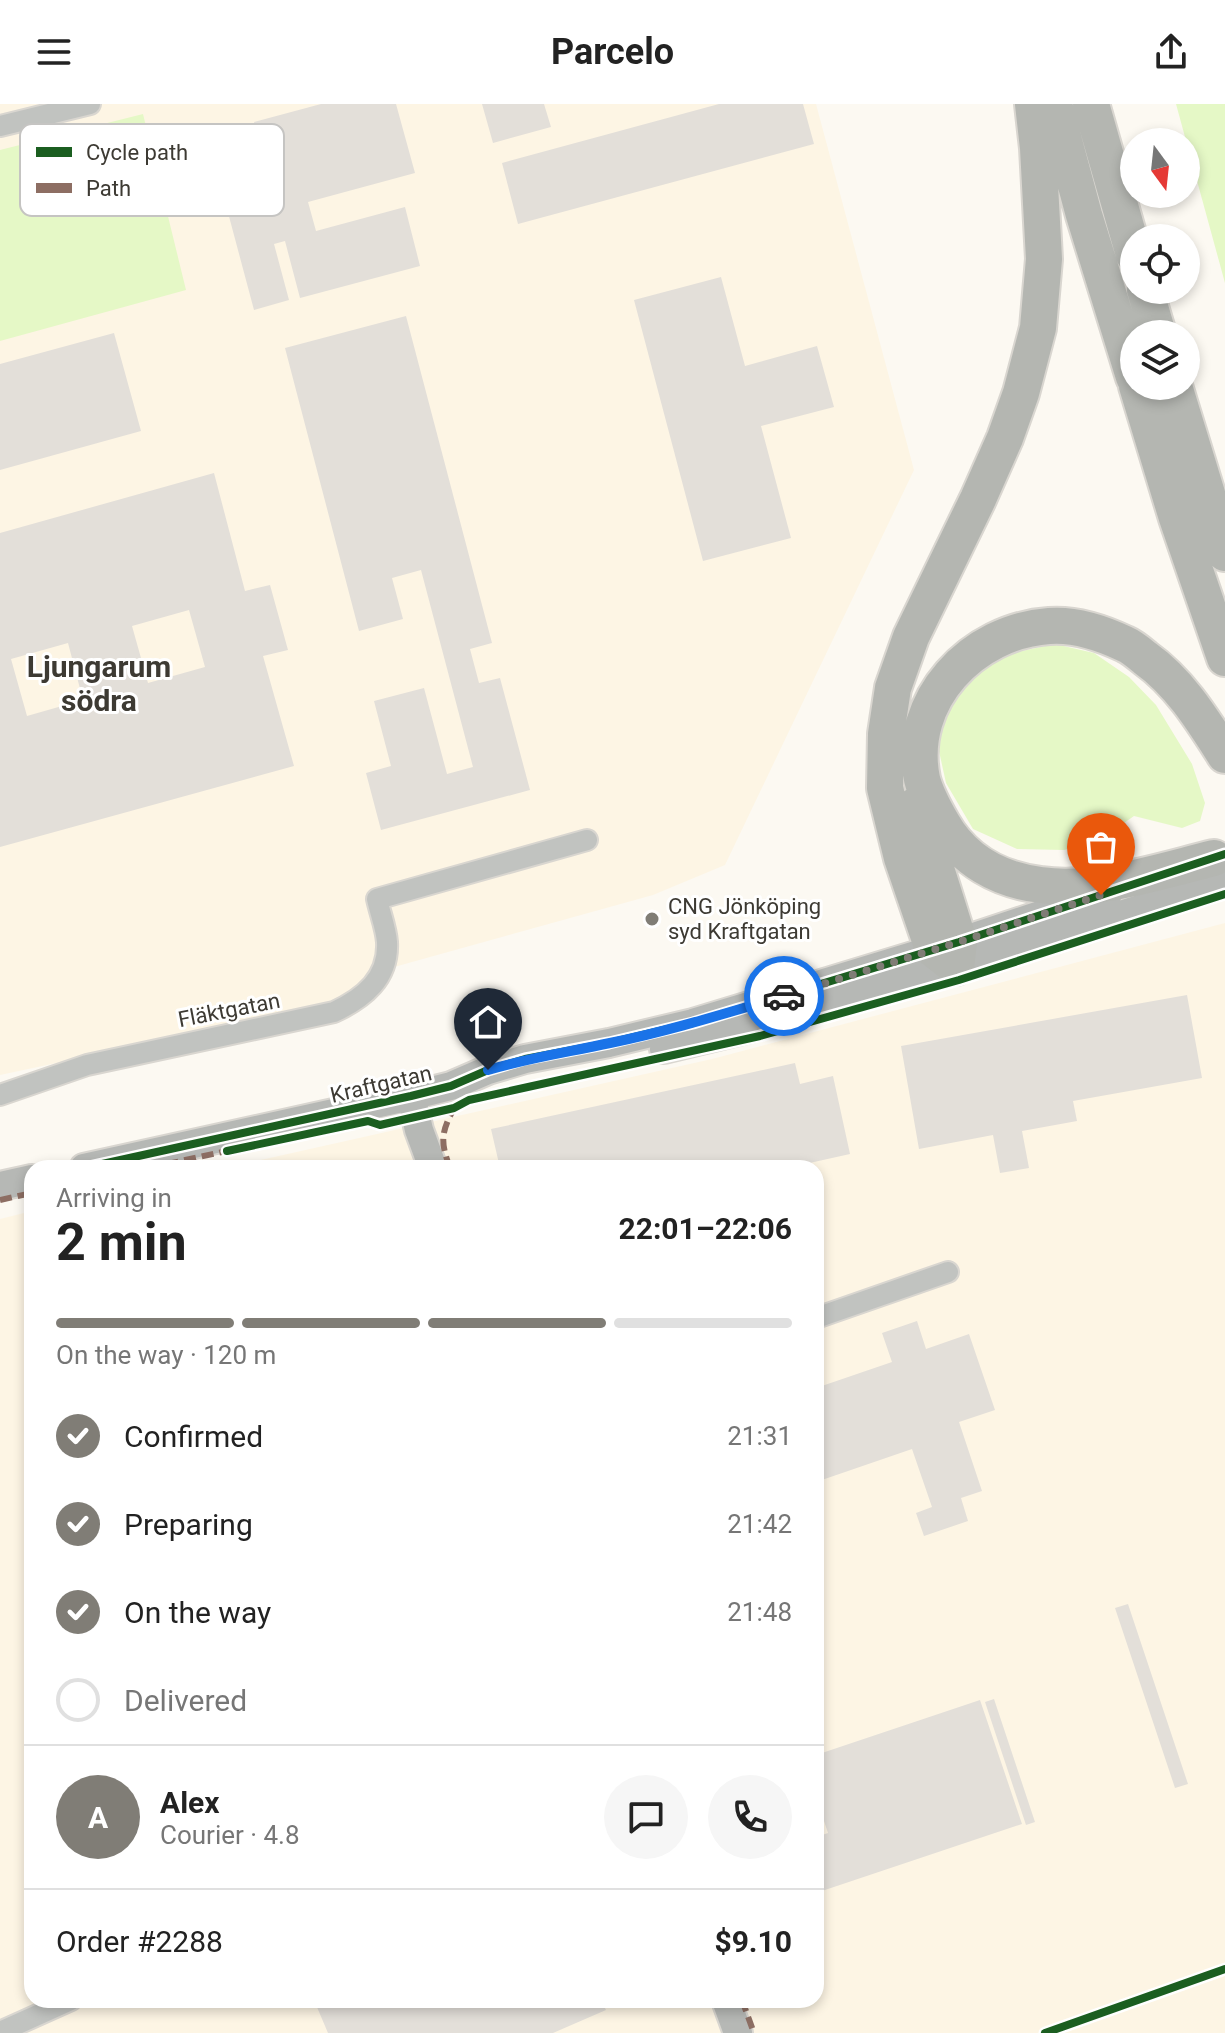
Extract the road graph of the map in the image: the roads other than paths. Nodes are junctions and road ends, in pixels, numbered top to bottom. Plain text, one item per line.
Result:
1 (90, 104) edge
2 (1033, 104) edge
3 (1054, 104) edge
4 (1091, 104) edge
5 (0, 126) edge
6 (1125, 224) edge
7 (1120, 332) edge
8 (1141, 400) edge
9 (1178, 400) edge
10 (1225, 553) edge
11 (1225, 658) edge
12 (920, 744) junction
13 (1225, 755) edge
14 (587, 840) dead end
15 (1221, 869) edge
16 (949, 953) junction
17 (0, 1095) edge
18 (411, 1096) junction
19 (120, 1160) edge
20 (430, 1160) edge
21 (24, 1181) edge
22 (0, 1186) edge
23 (948, 1272) dead end
24 (824, 1315) edge
25 (53, 2008) edge
26 (729, 2008) edge
27 (0, 2032) edge
28 (738, 2033) edge

1 - 5 street
2 - 16 highway
3 - 7 highway
4 - 6 highway
8 - 11 highway
9 - 10 highway
12 - 13 highway
12 - 15 highway
12 - 16 highway
14 - 17 street, Fläktgatan
15 - 16 street, Kraftgatan
16 - 18 street, Kraftgatan
18 - 19 street, Kraftgatan
18 - 20 street
21 - 22 street
23 - 24 street
25 - 27 street
26 - 28 street

